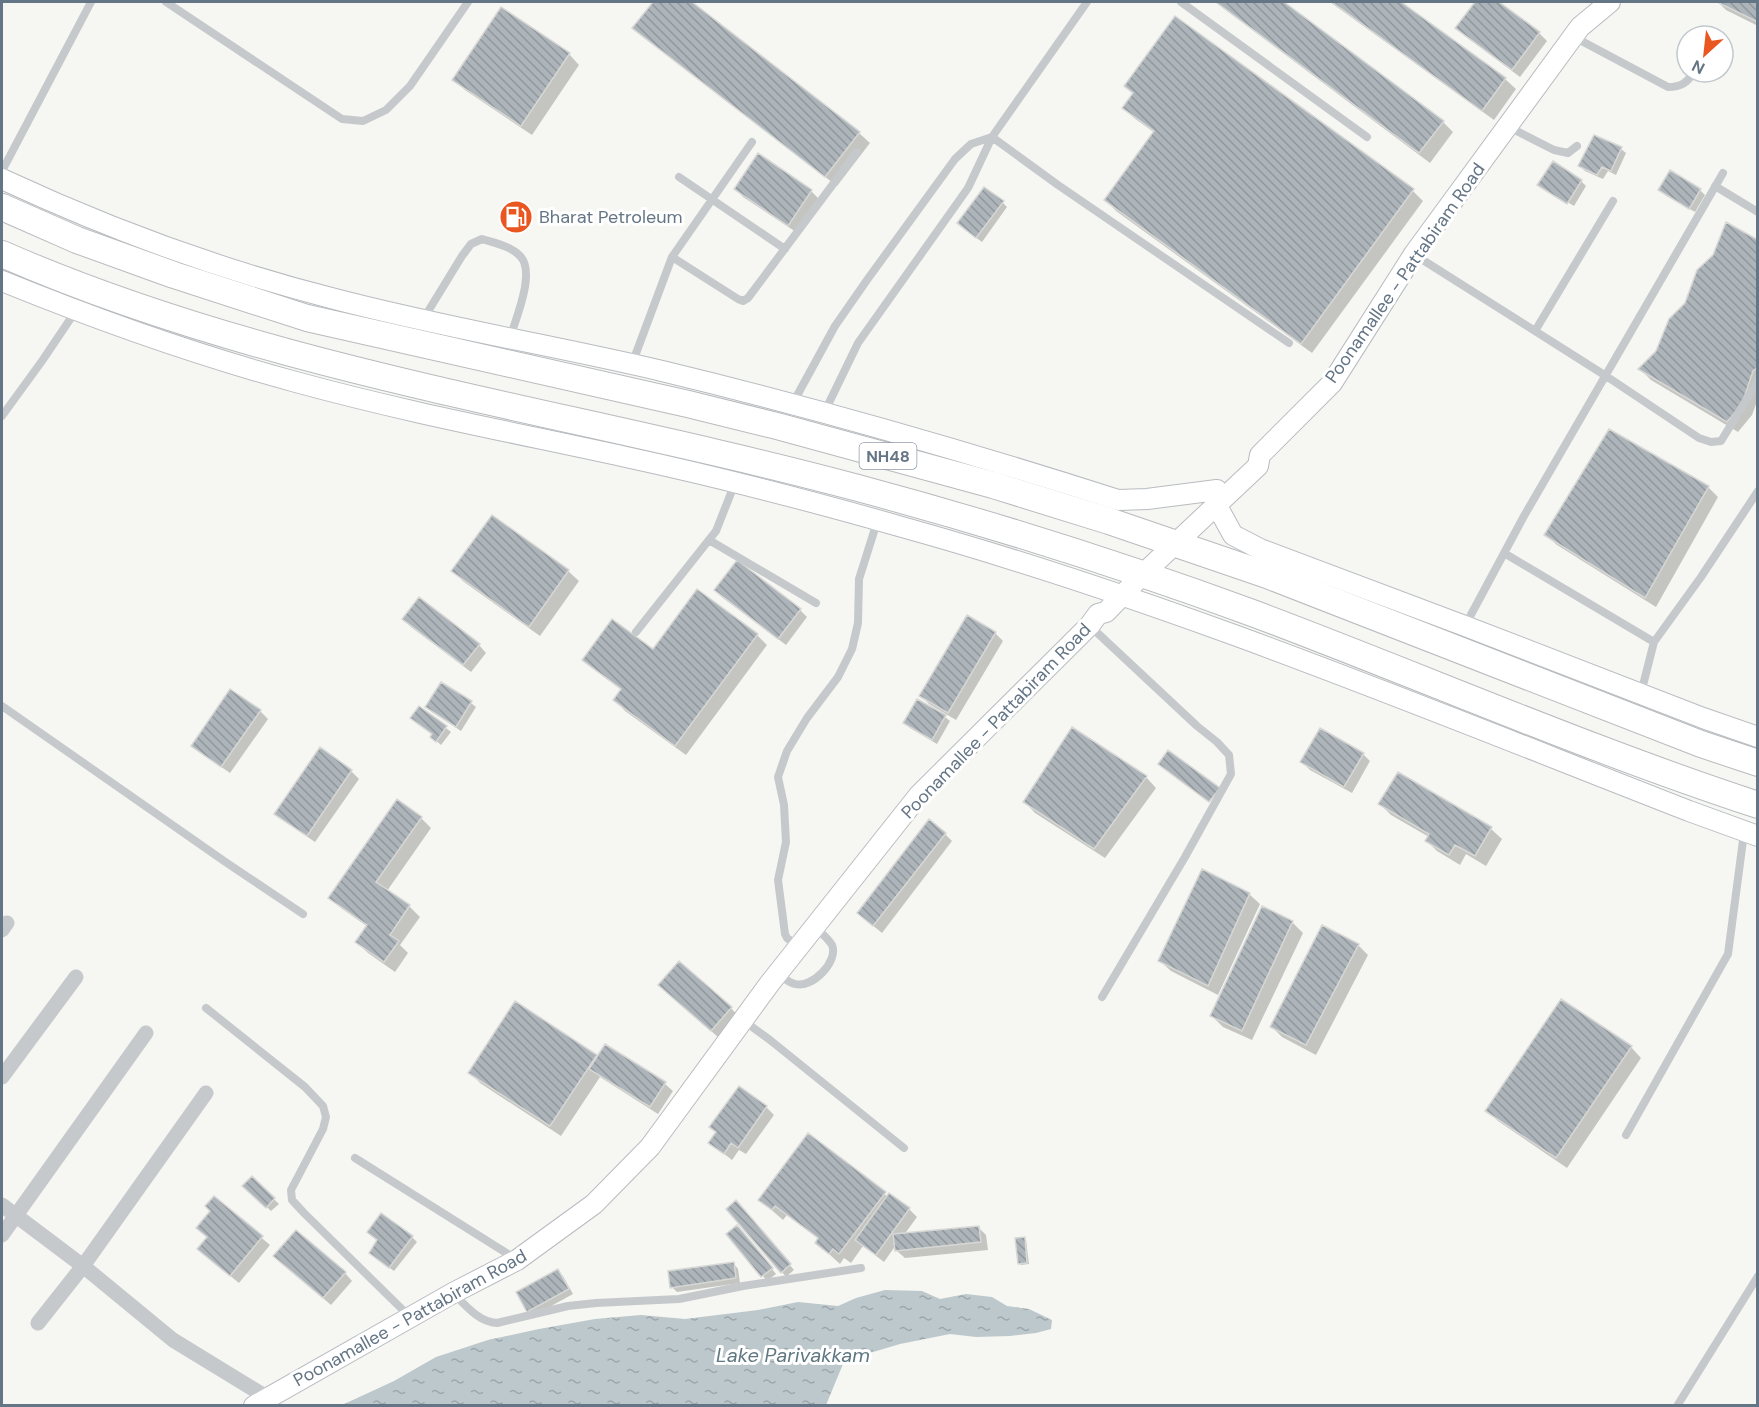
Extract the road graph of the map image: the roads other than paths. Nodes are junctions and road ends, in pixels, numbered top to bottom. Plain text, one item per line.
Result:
1 (91, 2) edge
2 (166, 2) edge
3 (468, 2) edge
4 (1087, 2) edge
5 (1181, 2) edge
6 (1610, 2) edge
7 (1573, 36) junction
8 (1682, 84) edge
9 (1508, 126) junction
10 (1367, 136) dead end
11 (992, 137) junction
12 (752, 142) dead end
13 (1577, 146) dead end
14 (857, 152) dead end
15 (2, 171) edge
16 (1723, 173) dead end
17 (679, 177) dead end
18 (2, 178) edge
19 (1715, 186) junction
20 (712, 200) junction
21 (1613, 201) dead end
22 (2, 207) edge
23 (1758, 212) edge
24 (785, 249) junction
25 (2, 254) edge
26 (1414, 254) junction
27 (672, 257) junction
28 (2, 281) edge
29 (76, 310) junction
30 (423, 320) junction
31 (1535, 331) junction
32 (510, 339) junction
33 (1289, 343) dead end
34 (632, 365) junction
35 (1606, 376) junction
36 (1758, 381) edge
37 (792, 404) junction
38 (825, 412) junction
39 (2, 416) edge
40 (735, 483) junction
41 (1758, 491) edge
42 (1217, 498) junction
43 (878, 520) junction
44 (1233, 535) junction
45 (709, 540) junction
46 (1171, 542) junction
47 (1504, 553) junction
48 (1242, 567) junction
49 (1127, 583) junction
50 (816, 603) dead end
51 (1094, 620) junction
52 (1465, 626) junction
53 (636, 632) dead end
54 (1654, 642) junction
55 (1641, 694) junction
56 (2, 706) edge
57 (1758, 737) edge
58 (1758, 763) edge
59 (1758, 805) edge
60 (1751, 834) edge
61 (303, 914) dead end
62 (814, 927) junction
63 (799, 946) junction
64 (778, 973) junction
65 (76, 977) dead end
66 (1102, 997) dead end
67 (206, 1008) dead end
68 (743, 1021) junction
69 (146, 1033) dead end
70 (2, 1077) edge
71 (206, 1093) dead end
72 (1626, 1135) dead end
73 (904, 1148) dead end
74 (355, 1158) dead end
75 (2, 1205) edge
76 (15, 1215) junction
77 (2, 1235) edge
78 (517, 1260) junction
79 (83, 1266) junction
80 (861, 1268) dead end
81 (1758, 1276) edge
82 (453, 1293) junction
83 (410, 1317) junction
84 (38, 1323) dead end
85 (261, 1402) edge
86 (1677, 1406) edge

1 - 15 lane
2 - 3 lane
4 - 11 lane
5 - 10 lane
6 - 7 street, Poonamallee - Pattabiram Road
7 - 8 lane
7 - 9 street, Poonamallee - Pattabiram Road
9 - 13 lane
9 - 26 street, Poonamallee - Pattabiram Road
11 - 33 lane
11 - 37 lane
11 - 38 lane
12 - 20 lane
14 - 24 lane
16 - 19 lane
17 - 20 lane
18 - 30 street
19 - 23 lane
19 - 35 lane
20 - 24 lane
20 - 27 lane
21 - 31 lane
22 - 46 highway, NH48
24 - 27 lane
25 - 49 highway, NH48
26 - 31 lane
26 - 42 street, Poonamallee - Pattabiram Road
27 - 34 lane
28 - 29 street
29 - 39 lane
29 - 40 street
30 - 32 street
30 - 32 lane
31 - 35 lane
32 - 34 street
34 - 37 street
35 - 36 lane
35 - 47 lane
37 - 38 street
38 - 42 street
40 - 43 street
40 - 45 lane
41 - 54 lane
42 - 44 street
42 - 46 street, Poonamallee - Pattabiram Road
43 - 49 street
43 - 63 lane
44 - 48 street
44 - 52 street
45 - 50 lane
45 - 53 lane
46 - 48 highway, NH48
46 - 49 street, Poonamallee - Pattabiram Road
47 - 52 lane
47 - 54 lane
48 - 58 highway, NH48
49 - 51 street, Poonamallee - Pattabiram Road
49 - 59 highway, NH48
49 - 60 street
51 - 62 street, Poonamallee - Pattabiram Road
51 - 66 lane
52 - 55 street
54 - 55 lane
55 - 57 street
56 - 61 lane
60 - 72 lane
62 - 63 street, Poonamallee - Pattabiram Road
62 - 64 lane
63 - 64 street, Poonamallee - Pattabiram Road
64 - 68 street, Poonamallee - Pattabiram Road
65 - 70 street
67 - 83 lane
68 - 73 lane
68 - 78 street, Poonamallee - Pattabiram Road
69 - 76 street
71 - 79 street
74 - 78 lane
75 - 76 street
76 - 77 street
76 - 79 street
78 - 82 street, Poonamallee - Pattabiram Road
79 - 84 street
79 - 85 street
80 - 82 lane
81 - 86 lane
82 - 83 street, Poonamallee - Pattabiram Road
83 - 85 street, Poonamallee - Pattabiram Road

